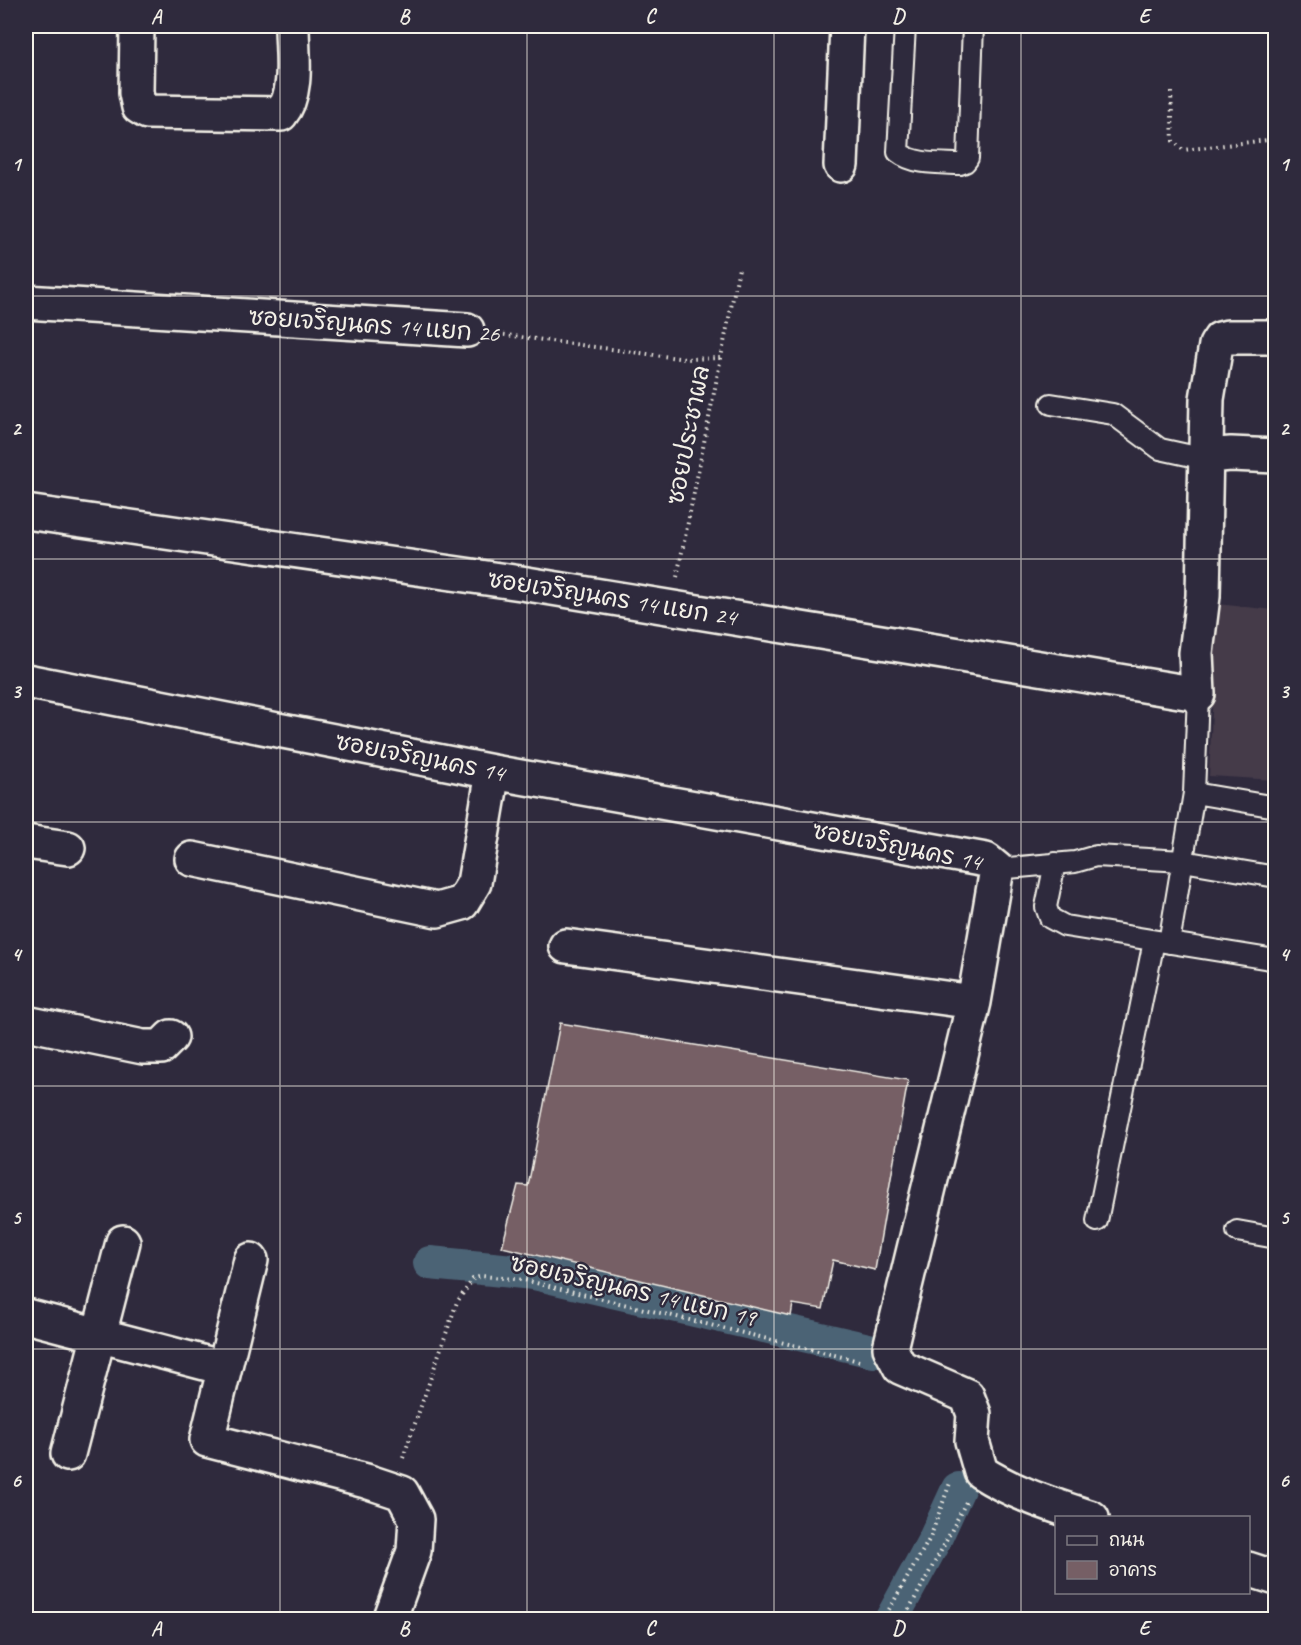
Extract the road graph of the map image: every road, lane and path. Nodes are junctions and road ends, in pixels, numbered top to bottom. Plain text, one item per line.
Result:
1 (137, 26) edge
2 (292, 26) edge
3 (847, 26) edge
4 (905, 26) edge
5 (972, 26) edge
6 (1171, 92) dead end
7 (1275, 139) edge
8 (841, 165) dead end
9 (738, 268) dead end
10 (26, 302) edge
11 (467, 330) joint
12 (1275, 337) edge
13 (722, 358) junction
14 (1051, 404) dead end
15 (1207, 456) junction
16 (1275, 456) edge
17 (26, 512) edge
18 (671, 608) junction
19 (26, 681) edge
20 (1198, 694) junction
21 (493, 772) junction
22 (1194, 793) junction
23 (1275, 807) edge
24 (26, 842) edge
25 (68, 848) dead end
26 (192, 859) dead end
27 (1183, 861) junction
28 (1055, 863) junction
29 (997, 869) junction
30 (1275, 877) edge
31 (1161, 942) junction
32 (566, 946) dead end
33 (1275, 960) edge
34 (974, 1002) junction
35 (26, 1023) edge
36 (171, 1037) dead end
37 (1097, 1221) dead end
38 (1237, 1230) dead end
39 (1275, 1238) edge
40 (123, 1242) dead end
41 (251, 1260) dead end
42 (26, 1316) edge
43 (99, 1335) junction
44 (900, 1367) junction
45 (224, 1368) junction
46 (69, 1454) dead end
47 (966, 1476) junction
48 (392, 1489) junction
49 (1086, 1516) edge
50 (1250, 1570) edge
51 (1275, 1578) edge
52 (389, 1620) edge
53 (883, 1620) edge
54 (903, 1620) edge

1 - 2 street
3 - 8 street
4 - 5 lane
6 - 7 path
9 - 13 path, ซอยประชาผล
10 - 11 street, ซอยเจริญนคร 14 แยก 26
11 - 13 path, ซอยเจริญนคร 14 แยก 26
12 - 15 street
13 - 18 path, ซอยประชาผล
14 - 15 lane
15 - 16 street
15 - 20 street
17 - 18 street, ซอยเจริญนคร 14 แยก 24
18 - 20 street, ซอยเจริญนคร 14 แยก 24
19 - 21 street, ซอยเจริญนคร 14
20 - 22 lane
21 - 26 street
21 - 29 street, ซอยเจริญนคร 14
22 - 23 lane
22 - 27 lane
24 - 25 street
27 - 28 lane
27 - 30 lane
27 - 31 lane
28 - 29 lane
28 - 31 lane
29 - 34 street, ซอยเจริญนคร 14
31 - 33 lane
31 - 37 lane
32 - 34 street
34 - 44 street, ซอยเจริญนคร 14
35 - 36 street
38 - 39 lane
40 - 43 street
41 - 45 street
42 - 43 street
43 - 45 street
43 - 46 street
44 - 47 street
44 - 48 path, ซอยเจริญนคร 14 แยก 19
45 - 48 street
47 - 49 street
47 - 53 path
47 - 54 path
48 - 52 street
50 - 51 street

